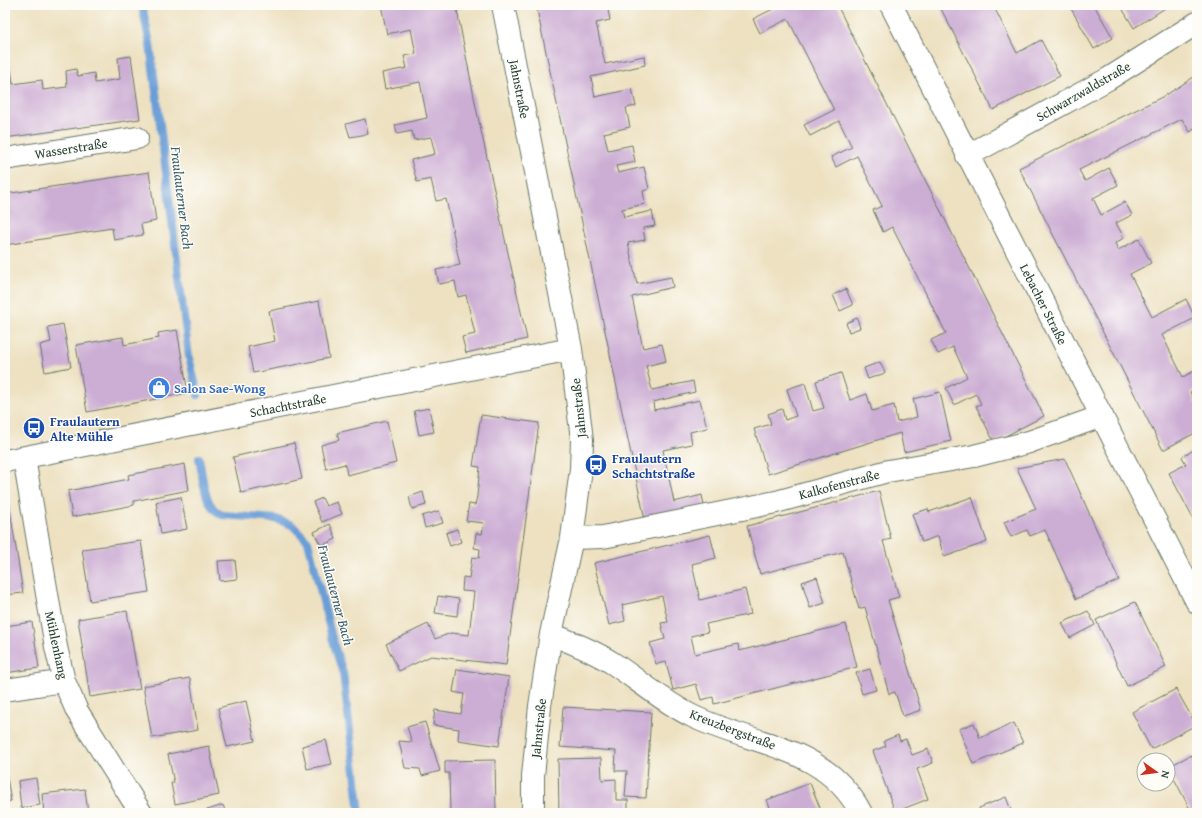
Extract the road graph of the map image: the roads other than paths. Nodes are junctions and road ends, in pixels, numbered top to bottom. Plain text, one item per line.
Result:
1 (503, 5) edge
2 (891, 5) edge
3 (1197, 23) edge
4 (137, 138) dead end
5 (967, 156) junction
6 (5, 159) edge
7 (571, 349) junction
8 (1102, 416) junction
9 (14, 460) edge
10 (572, 538) junction
11 (1197, 602) edge
12 (551, 634) junction
13 (64, 681) junction
14 (5, 690) edge
15 (141, 813) edge
16 (533, 813) edge
17 (861, 813) edge

1 - 7 street, Jahnstraße
2 - 5 street, Lebacher Straße
3 - 5 street, Schwarzwaldstraße
4 - 6 street, Wasserstraße
5 - 8 street, Lebacher Straße
7 - 9 street, Schachtstraße
7 - 10 street, Jahnstraße
8 - 10 street, Kalkofenstraße
8 - 11 street, Lebacher Straße
9 - 13 street, Mühlenhang
10 - 12 street, Jahnstraße
12 - 16 street, Jahnstraße
12 - 17 street, Kreuzbergstraße
13 - 14 street
13 - 15 street, Mühlenhang

